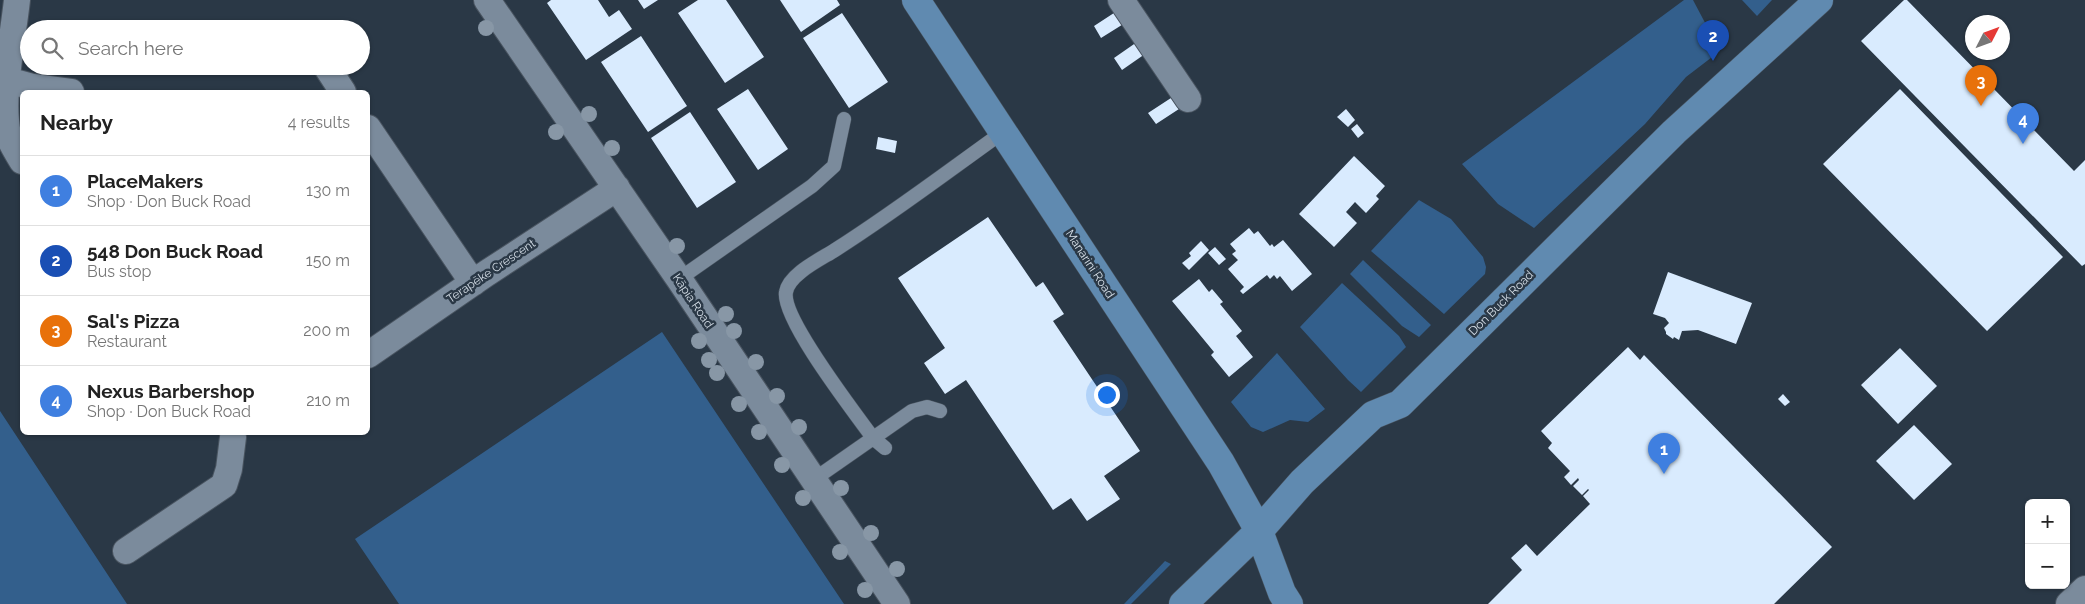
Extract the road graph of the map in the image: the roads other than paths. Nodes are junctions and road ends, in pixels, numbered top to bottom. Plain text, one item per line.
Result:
1 (17, 0) edge
2 (487, 0) edge
3 (916, 0) edge
4 (1121, 0) edge
5 (1819, 0) edge
6 (332, 75) edge
7 (7, 80) junction
8 (56, 90) edge
9 (343, 90) edge
10 (1188, 98) dead end
11 (844, 119) dead end
12 (370, 131) edge
13 (1003, 132) junction
14 (20, 158) edge
15 (616, 188) junction
16 (679, 279) junction
17 (473, 283) junction
18 (370, 355) edge
19 (940, 411) dead end
20 (234, 435) edge
21 (873, 438) junction
22 (885, 448) dead end
23 (814, 480) junction
24 (1259, 530) junction
25 (126, 551) dead end
26 (2085, 589) edge
27 (897, 604) edge
28 (1183, 604) edge
29 (1289, 604) edge
30 (2069, 604) edge

1 - 7 street
2 - 15 street, Kāpia Road
3 - 13 main road, Manarini Road
4 - 10 street
5 - 24 main road, Don Buck Road
6 - 9 street
7 - 8 street
7 - 14 street
11 - 16 lane
12 - 17 street
13 - 21 lane
13 - 24 main road, Manarini Road
15 - 16 street, Kāpia Road
15 - 17 street, Terapēke Crescent
16 - 23 street, Kāpia Road
17 - 18 street, Terapēke Crescent
19 - 21 lane
20 - 25 street
21 - 22 lane
21 - 23 lane
23 - 27 street, Kāpia Road
24 - 28 main road, Don Buck Road
24 - 29 main road, Manarini Road
26 - 30 street

